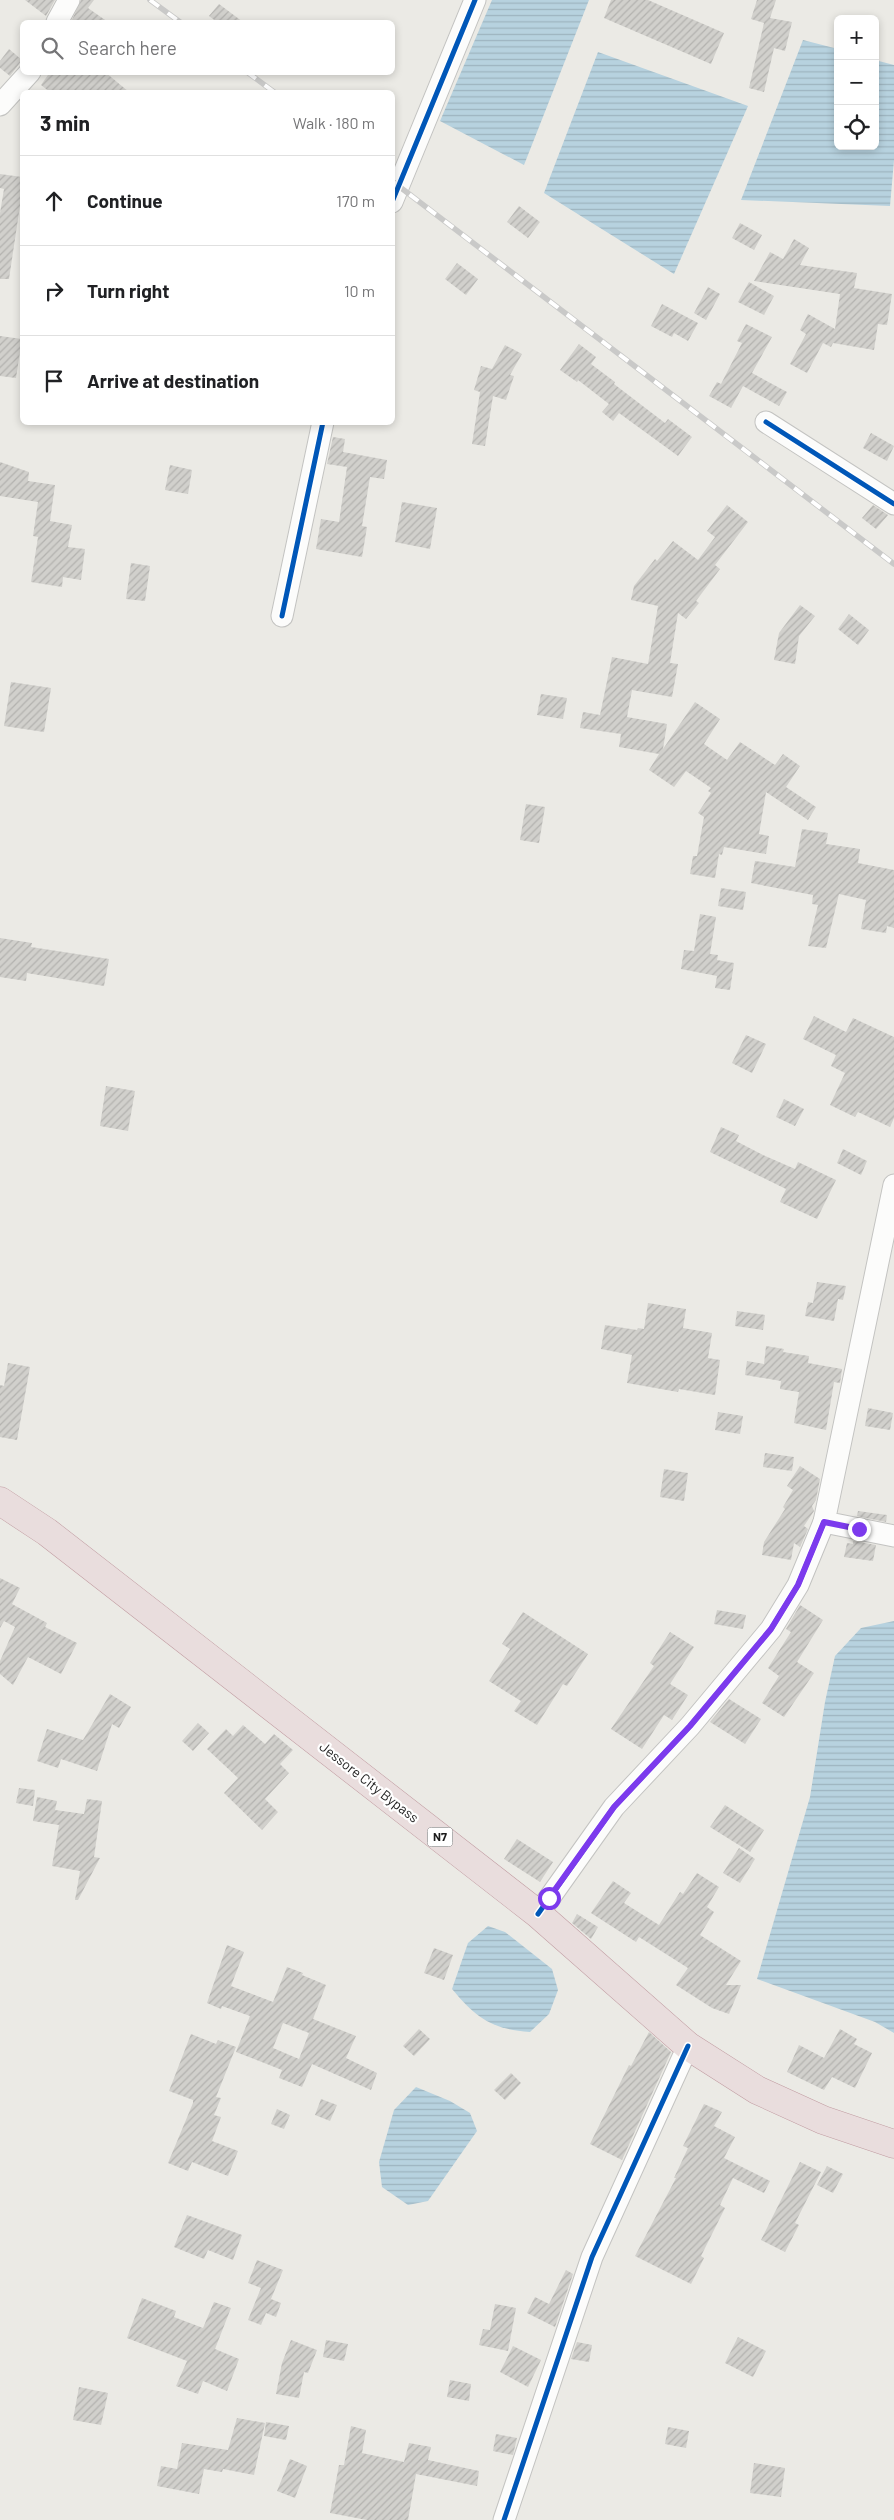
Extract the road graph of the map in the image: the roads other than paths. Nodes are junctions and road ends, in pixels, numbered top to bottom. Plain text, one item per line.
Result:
1 (69, 0) edge
2 (475, 0) edge
3 (58, 20) edge
4 (27, 75) edge
5 (0, 105) edge
6 (395, 195) edge
7 (766, 422) dead end
8 (322, 425) edge
9 (894, 504) edge
10 (282, 616) dead end
11 (894, 1185) edge
12 (0, 1501) edge
13 (824, 1522) junction
14 (894, 1536) edge
15 (538, 1914) junction
16 (688, 2046) junction
17 (894, 2144) edge
18 (504, 2520) edge

1 - 3 street
2 - 6 street
4 - 5 street
7 - 9 street
8 - 10 street
11 - 13 street
12 - 15 highway, Jessore City Bypass / N7
13 - 14 street
13 - 15 street
15 - 16 highway, Jessore City Bypass / N7
16 - 17 highway, Jessore City Bypass / N7
16 - 18 street

